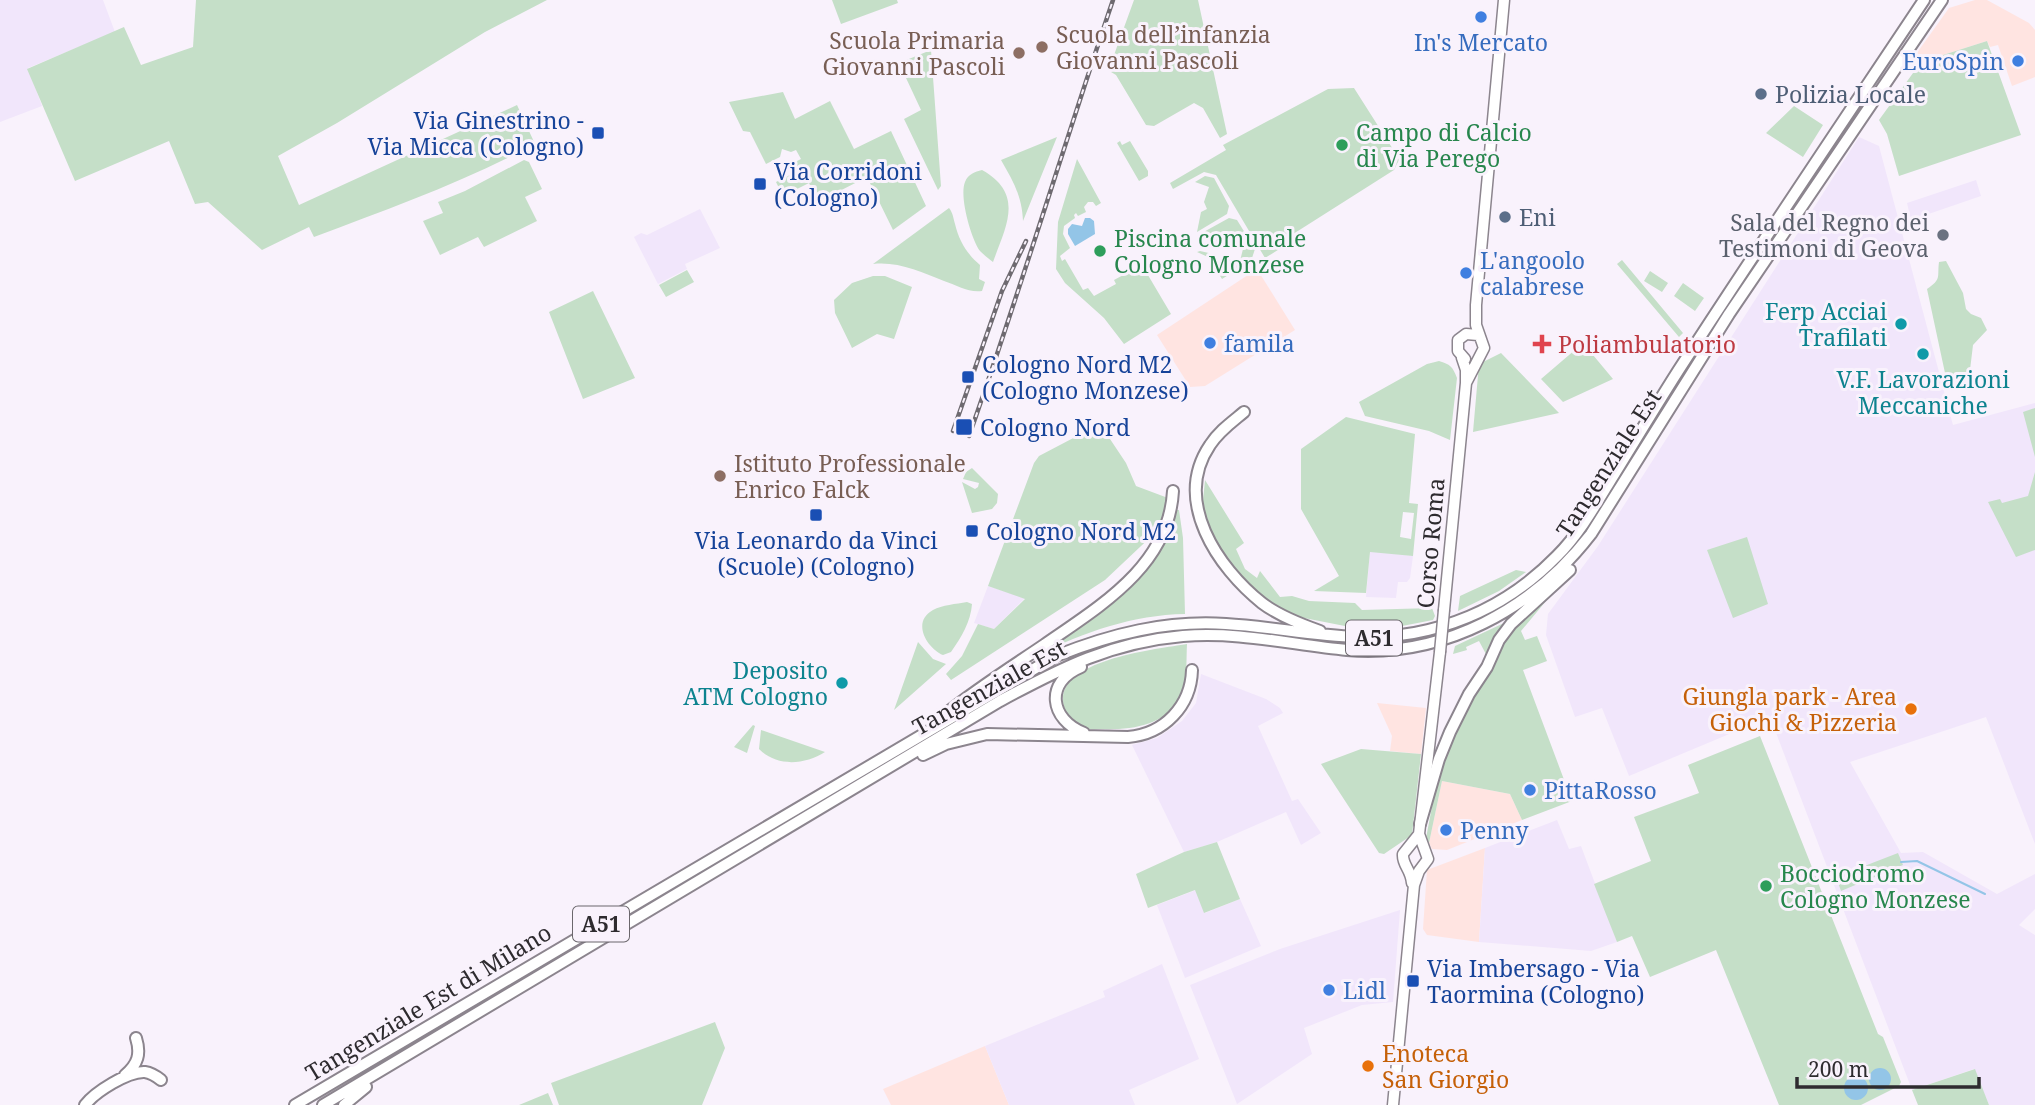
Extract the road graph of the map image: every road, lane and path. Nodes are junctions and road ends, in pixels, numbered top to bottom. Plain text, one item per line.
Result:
1 (1504, 0) edge
2 (1924, 0) edge
3 (1942, 0) edge
4 (1476, 312) junction
5 (1464, 334) junction
6 (1478, 335) junction
7 (1479, 357) junction
8 (1462, 358) junction
9 (1466, 383) junction
10 (1244, 412) dead end
11 (1173, 491) dead end
12 (1591, 534) junction
13 (1335, 637) junction
14 (1173, 638) junction
15 (1192, 670) dead end
16 (1090, 736) junction
17 (907, 743) junction
18 (797, 823) junction
19 (1420, 829) junction
20 (1411, 844) junction
21 (1424, 847) junction
22 (1409, 868) junction
23 (1421, 868) junction
24 (1401, 1016) junction
25 (442, 1034) junction
26 (136, 1038) dead end
27 (150, 1061) dead end
28 (138, 1070) junction
29 (161, 1080) dead end
30 (85, 1105) edge
31 (295, 1105) edge
32 (323, 1105) edge
33 (344, 1105) edge
34 (1393, 1105) edge

1 - 4 main road
2 - 13 highway, Tangenziale Est / A51
3 - 12 highway, Tangenziale Est / A51
4 - 5 main road
4 - 6 main road
5 - 6 main road
5 - 8 main road
6 - 7 main road
7 - 8 main road
7 - 9 main road, Corso Roma
8 - 9 main road, Corso Roma
9 - 19 main road, Corso Roma, bridge
10 - 13 highway
11 - 17 highway
12 - 14 highway, Tangenziale Est / A51
12 - 19 highway
13 - 17 highway, Tangenziale Est / A51
14 - 16 highway
14 - 18 highway, Tangenziale Est / A51
15 - 16 highway
16 - 18 highway
17 - 31 highway, Tangenziale Est di Milano / A51
18 - 25 highway, Tangenziale Est di Milano / A51
19 - 20 main road
19 - 21 main road
20 - 21 main road
20 - 22 main road
21 - 23 main road
22 - 23 main road
22 - 24 main road
23 - 24 main road
24 - 34 main road
25 - 32 highway, Tangenziale Est di Milano / A51
25 - 33 highway
26 - 28 highway
27 - 28 highway
28 - 29 highway
28 - 30 highway

